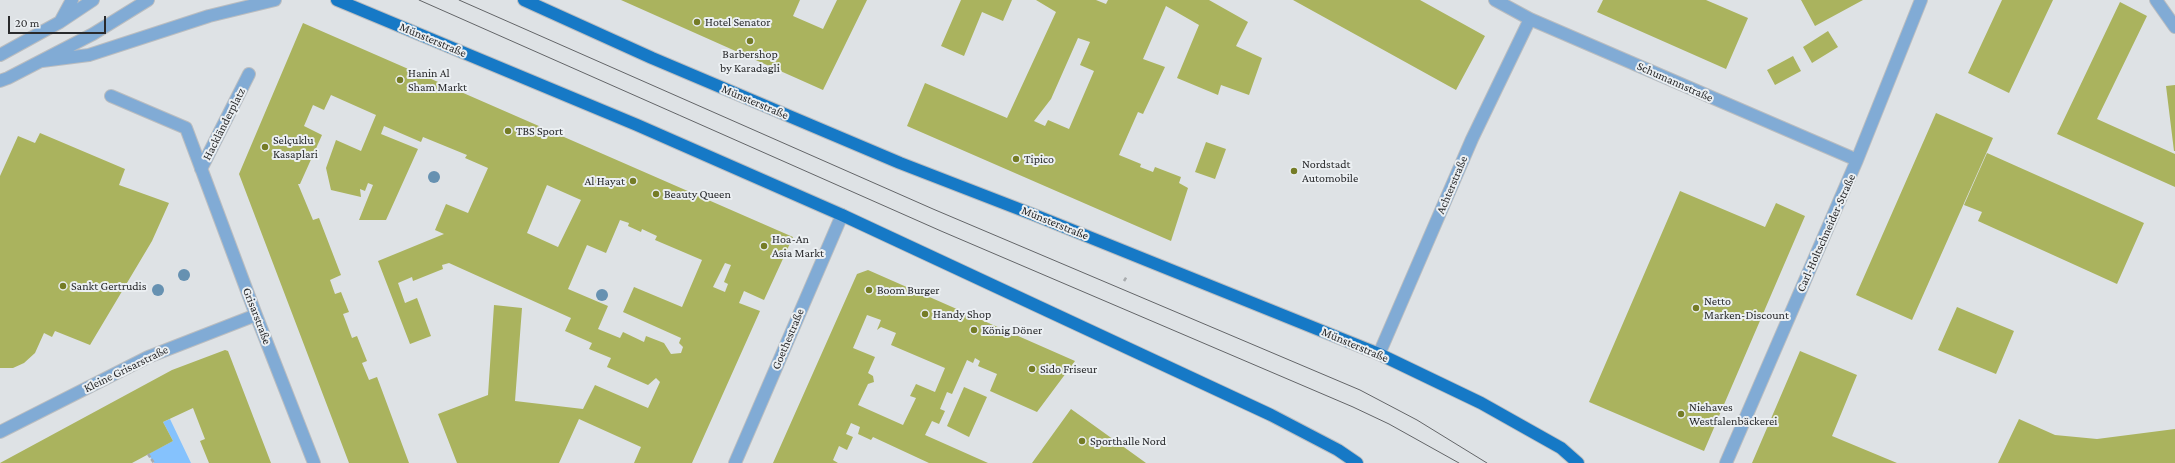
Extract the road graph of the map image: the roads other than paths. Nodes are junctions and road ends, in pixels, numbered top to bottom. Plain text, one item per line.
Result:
1 (72, 0) edge
2 (93, 0) edge
3 (148, 0) edge
4 (274, 0) edge
5 (337, 0) edge
6 (524, 0) edge
7 (1495, 0) edge
8 (1921, 0) edge
9 (2156, 0) edge
10 (1530, 20) junction
11 (60, 22) junction
12 (2175, 27) edge
13 (0, 56) edge
14 (42, 61) junction
15 (249, 74) dead end
16 (0, 81) edge
17 (111, 96) dead end
18 (1857, 160) junction
19 (201, 169) junction
20 (842, 215) junction
21 (256, 315) junction
22 (1379, 354) junction
23 (0, 432) edge
24 (314, 463) edge
25 (735, 463) edge
26 (1356, 463) edge
27 (1578, 463) edge
28 (1726, 463) edge

1 - 11 street
2 - 11 street
3 - 14 street
4 - 14 street
5 - 20 main road, Münsterstraße
6 - 22 main road, Münsterstraße
7 - 10 street, Schumannstraße
8 - 18 street, Carl-Holtschneider-Straße
9 - 12 street
10 - 18 street, Schumannstraße
10 - 22 street, Achterstraße
11 - 13 street
14 - 16 street
15 - 19 street, Hackländerplatz
17 - 19 street, Hackländerplatz
18 - 28 street, Carl-Holtschneider-Straße
19 - 21 street, Grisarstraße
20 - 25 street, Goethestraße
20 - 26 main road, Münsterstraße
21 - 23 street, Kleine Grisarstraße
21 - 24 street, Grisarstraße
22 - 27 main road, Münsterstraße

